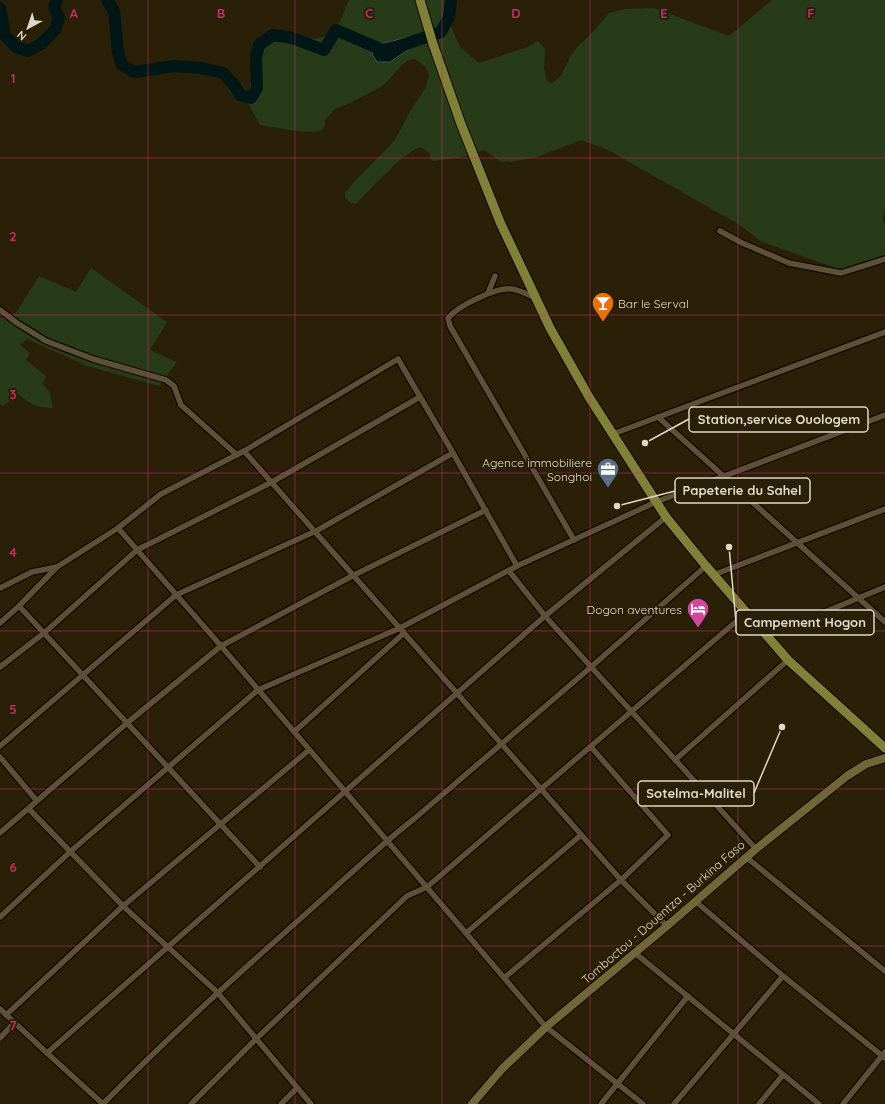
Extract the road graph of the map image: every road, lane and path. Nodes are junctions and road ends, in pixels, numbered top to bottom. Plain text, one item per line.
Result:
1 (420, 0) edge
2 (720, 231) dead end
3 (885, 260) edge
4 (495, 276) dead end
5 (488, 293) junction
6 (536, 298) junction
7 (0, 310) edge
8 (885, 332) edge
9 (420, 397) junction
10 (885, 415) edge
11 (658, 417) junction
12 (613, 434) junction
13 (244, 451) junction
14 (453, 453) junction
15 (237, 454) junction
16 (724, 476) junction
17 (272, 482) junction
18 (656, 502) junction
19 (885, 509) edge
20 (486, 510) junction
21 (666, 517) junction
22 (118, 528) junction
23 (316, 531) junction
24 (574, 540) junction
25 (797, 542) junction
26 (137, 550) junction
27 (518, 566) junction
28 (706, 566) junction
29 (57, 567) junction
30 (509, 571) junction
31 (354, 575) junction
32 (713, 575) junction
33 (885, 587) edge
34 (0, 588) edge
35 (176, 595) junction
36 (858, 597) junction
37 (19, 606) junction
38 (746, 613) junction
39 (545, 616) junction
40 (885, 622) edge
41 (0, 623) edge
42 (400, 628) junction
43 (44, 633) junction
44 (404, 633) junction
45 (767, 636) junction
46 (221, 646) junction
47 (788, 660) junction
48 (0, 667) edge
49 (591, 667) junction
50 (83, 675) junction
51 (258, 690) junction
52 (457, 693) junction
53 (631, 712) junction
54 (127, 723) junction
55 (294, 732) junction
56 (502, 743) junction
57 (0, 746) edge
58 (591, 746) junction
59 (885, 748) edge
60 (309, 750) junction
61 (0, 757) edge
62 (885, 758) edge
63 (675, 760) junction
64 (168, 767) junction
65 (542, 790) junction
66 (345, 792) junction
67 (37, 802) junction
68 (29, 809) junction
69 (221, 825) junction
70 (0, 833) edge
71 (582, 835) junction
72 (386, 840) junction
73 (756, 849) junction
74 (71, 851) junction
75 (746, 857) junction
76 (260, 866) junction
77 (621, 880) junction
78 (427, 887) junction
79 (695, 901) junction
80 (124, 906) junction
81 (0, 917) edge
82 (667, 926) junction
83 (466, 933) junction
84 (168, 947) junction
85 (635, 953) junction
86 (885, 971) edge
87 (783, 976) junction
88 (504, 978) junction
89 (218, 992) junction
90 (688, 996) junction
91 (0, 1009) edge
92 (6, 1015) junction
93 (14, 1023) junction
94 (546, 1027) junction
95 (734, 1034) junction
96 (0, 1038) edge
97 (257, 1038) junction
98 (46, 1053) junction
99 (884, 1055) edge
100 (783, 1075) junction
101 (618, 1084) junction
102 (296, 1088) junction
103 (103, 1104) edge
104 (191, 1104) edge
105 (281, 1104) edge
106 (311, 1104) edge
107 (472, 1104) edge
108 (602, 1104) edge
109 (643, 1104) edge
110 (674, 1104) edge
111 (759, 1104) edge
112 (819, 1104) edge
113 (842, 1104) edge

1 - 6 main road
2 - 3 street
4 - 5 street
5 - 6 street
5 - 24 street
6 - 12 main road
7 - 15 street
8 - 11 street
9 - 13 street
9 - 14 street
9 - 17 street
10 - 16 street
11 - 12 street
11 - 16 street
12 - 18 main road
13 - 15 street
13 - 17 street
14 - 20 street
14 - 23 street
15 - 22 street
16 - 18 street
16 - 25 street
17 - 23 street
17 - 26 street
18 - 21 main road
18 - 24 street
19 - 25 street
20 - 27 street
20 - 31 street
21 - 28 main road
21 - 39 street
22 - 26 street
22 - 29 street
23 - 31 street
23 - 35 street
24 - 27 street
25 - 32 street
25 - 36 street
26 - 35 street
26 - 43 street
27 - 30 street
28 - 32 main road
28 - 49 street
29 - 34 street
29 - 37 street
30 - 39 street
30 - 42 street
31 - 42 street
31 - 46 street
32 - 38 main road
33 - 36 street
35 - 46 street
35 - 50 street
36 - 40 street
36 - 45 street
37 - 41 street
37 - 43 street
38 - 45 main road
38 - 53 street
39 - 49 street
39 - 52 street
42 - 44 street
42 - 51 street
43 - 48 street
43 - 50 street
44 - 52 street
44 - 55 street
45 - 47 main road
46 - 51 street
46 - 54 street
47 - 59 main road
47 - 63 street
49 - 53 street
49 - 56 street
50 - 54 street
50 - 57 street
51 - 55 street
51 - 64 street
52 - 56 street
52 - 66 street
53 - 58 street
53 - 63 street
54 - 64 street
54 - 67 street
55 - 60 street
56 - 65 street
56 - 72 street
58 - 65 street
58 - 77 street
60 - 66 street
60 - 69 street
61 - 67 street
62 - 73 main road, Tomboctou - Douentza - Burkina Faso
63 - 73 street
64 - 69 street
64 - 74 street
65 - 71 street
65 - 78 street
66 - 72 street
66 - 76 street
67 - 68 street
68 - 70 street
68 - 74 street
69 - 76 street
69 - 80 street
71 - 77 street
71 - 83 street
72 - 78 street
72 - 89 street
73 - 75 main road, Tomboctou - Douentza - Burkina Faso
74 - 80 street
74 - 81 street
75 - 79 main road, Tomboctou - Douentza - Burkina Faso
75 - 86 street
76 - 84 street
77 - 82 street
77 - 88 street
78 - 83 street
78 - 97 street
79 - 82 main road, Tomboctou - Douentza - Burkina Faso
79 - 87 street
80 - 84 street
80 - 92 street
82 - 85 main road, Tomboctou - Douentza - Burkina Faso
83 - 88 street
84 - 89 street
84 - 98 street
85 - 90 street
85 - 94 main road, Tomboctou - Douentza - Burkina Faso
87 - 95 street
87 - 99 street
88 - 94 street
89 - 97 street
89 - 103 street
90 - 95 street
90 - 101 street
91 - 92 street
92 - 93 street
93 - 96 street
93 - 98 street
94 - 101 street
94 - 107 main road, Tomboctou - Douentza - Burkina Faso
95 - 100 street
95 - 110 street
97 - 102 street
97 - 104 street
98 - 103 street
99 - 113 street
100 - 111 street
100 - 112 street
101 - 108 street
101 - 109 street
102 - 105 street
102 - 106 street

